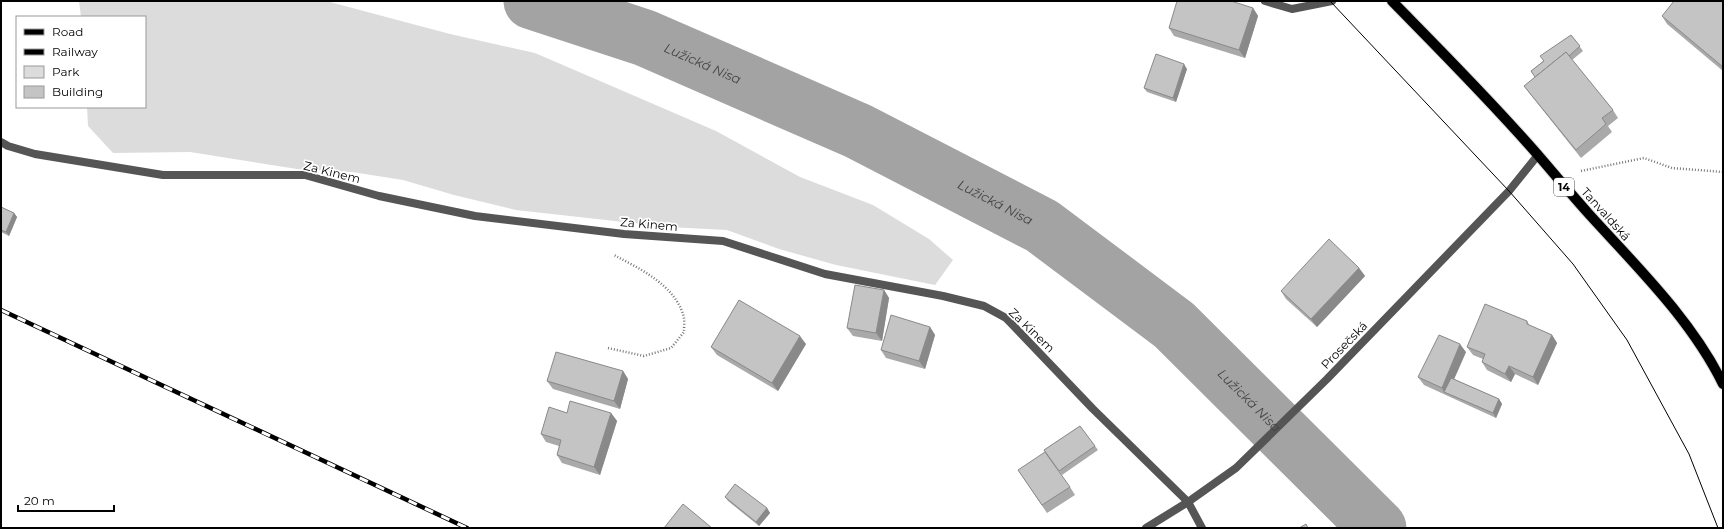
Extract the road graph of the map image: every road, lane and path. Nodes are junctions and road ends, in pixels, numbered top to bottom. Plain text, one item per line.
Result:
1 (1265, 1) edge
2 (1332, 1) edge
3 (1392, 1) edge
4 (1, 142) edge
5 (1538, 155) junction
6 (1579, 172) dead end
7 (1723, 172) edge
8 (610, 253) dead end
9 (608, 348) dead end
10 (1723, 384) edge
11 (1188, 502) junction
12 (1146, 528) edge
13 (1202, 528) edge

1 - 2 street
3 - 5 main road, Tanvaldská / 14
4 - 11 street, Za Kinem
5 - 10 main road, Tanvaldská / 14
5 - 11 street, Prosečská
6 - 7 path
8 - 9 path
11 - 12 street, Prosečská
11 - 13 street, Za Kinem

